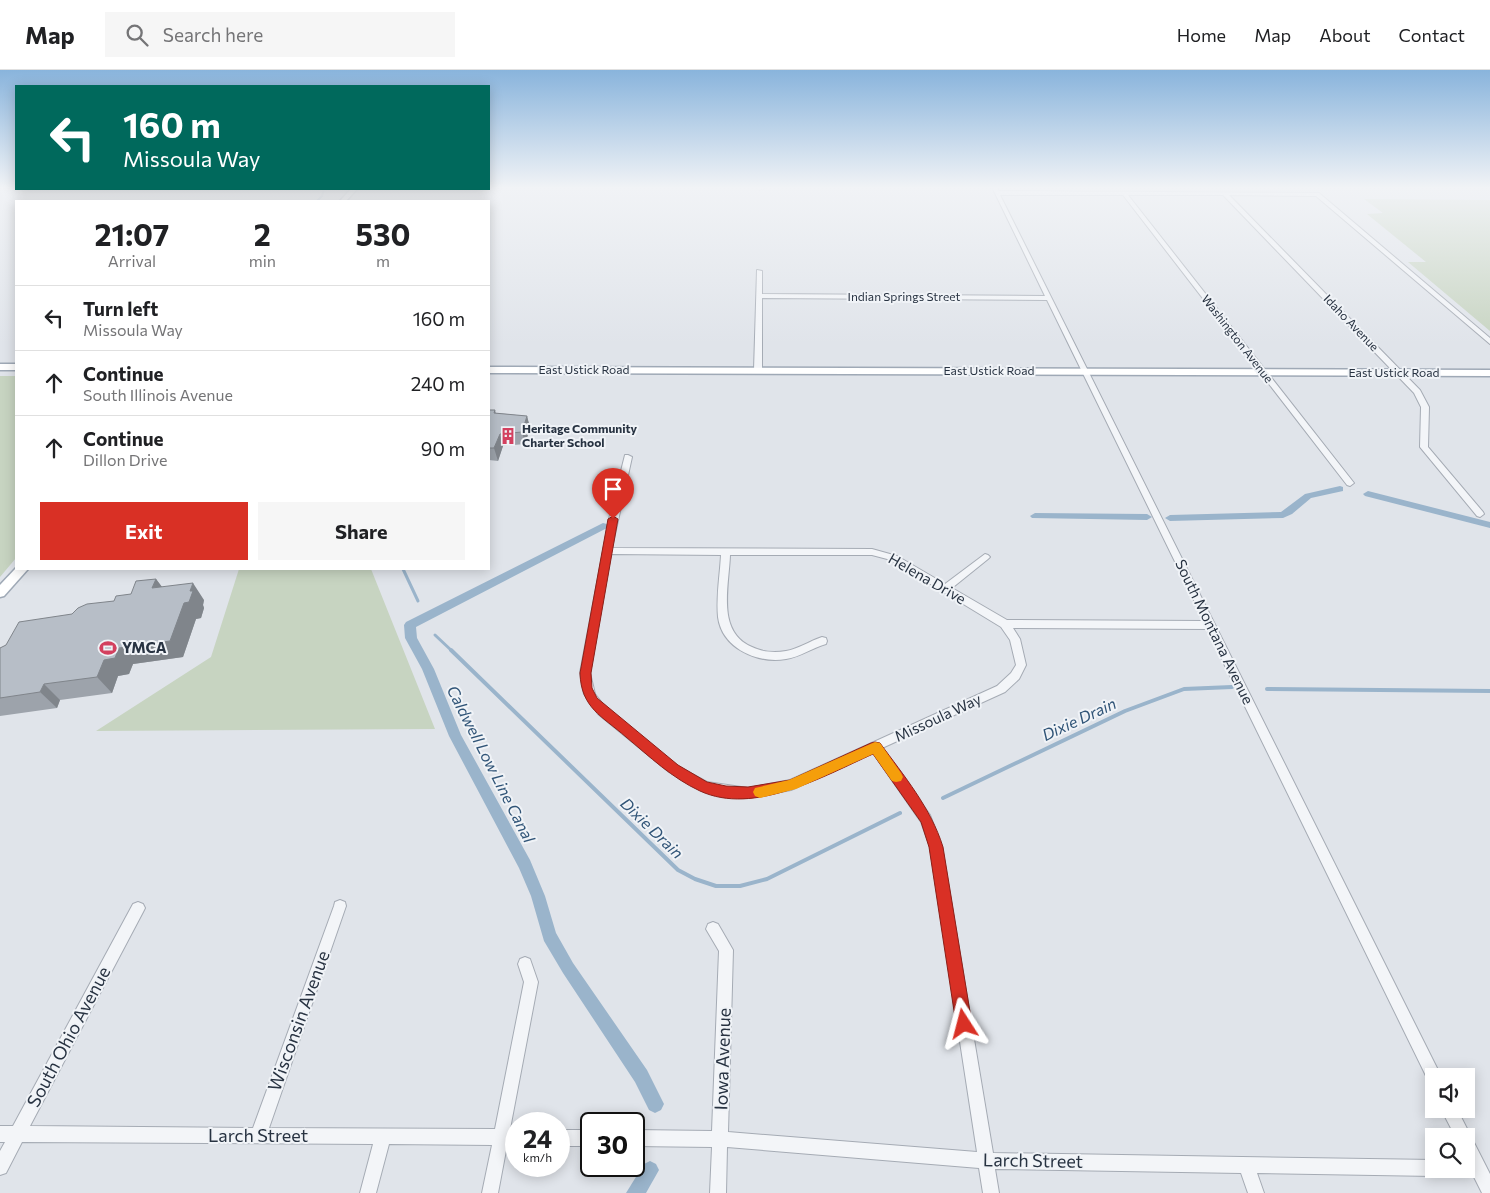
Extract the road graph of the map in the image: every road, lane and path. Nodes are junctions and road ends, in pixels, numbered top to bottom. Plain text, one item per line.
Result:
1 (1020, 239) edge
2 (1160, 239) edge
3 (1269, 239) edge
4 (1370, 239) edge
5 (759, 271) dead end
6 (759, 296) junction
7 (1049, 298) junction
8 (1490, 342) edge
9 (0, 367) edge
10 (15, 367) edge
11 (490, 370) edge
12 (758, 370) junction
13 (1085, 371) junction
14 (1262, 372) junction
15 (1399, 372) junction
16 (1490, 373) edge
17 (628, 456) dead end
18 (1350, 483) dead end
19 (1480, 514) dead end
20 (608, 551) junction
21 (726, 552) junction
22 (985, 558) dead end
23 (21, 570) edge
24 (946, 588) junction
25 (0, 592) edge
26 (1005, 624) junction
27 (1211, 625) junction
28 (822, 641) dead end
29 (875, 747) junction
30 (340, 906) dead end
31 (138, 908) dead end
32 (714, 929) dead end
33 (525, 964) dead end
34 (1430, 1068) edge
35 (513, 1112) edge
36 (0, 1134) edge
37 (17, 1134) junction
38 (258, 1136) junction
39 (383, 1137) junction
40 (505, 1137) edge
41 (645, 1138) edge
42 (720, 1139) junction
43 (505, 1149) edge
44 (986, 1161) junction
45 (1247, 1166) junction
46 (0, 1167) edge
47 (1425, 1168) edge
48 (1475, 1172) edge
49 (1490, 1191) edge
50 (368, 1193) edge
51 (490, 1193) edge
52 (718, 1193) edge
53 (991, 1193) edge
54 (1256, 1193) edge

1 - 7 street, South Montana Avenue
2 - 14 street, Washington Avenue
3 - 15 street, Idaho Avenue
4 - 8 street
5 - 6 street
6 - 7 street, Indian Springs Street
6 - 12 street
7 - 13 street, South Montana Avenue
9 - 10 main road
11 - 12 main road, East Ustick Road
12 - 13 main road, East Ustick Road
13 - 14 main road, East Ustick Road
13 - 27 street, South Montana Avenue
14 - 15 main road, East Ustick Road
14 - 18 street, Washington Avenue
15 - 16 main road, East Ustick Road
15 - 19 street, Idaho Avenue
17 - 20 street, Missoula Way
20 - 21 street, Helena Drive
20 - 29 street, Missoula Way
21 - 24 street, Helena Drive
21 - 28 street
22 - 24 street
23 - 25 main road
24 - 26 street, Helena Drive
26 - 27 street
26 - 29 street, Missoula Way
27 - 34 street, South Montana Avenue
29 - 44 street
30 - 38 street, Wisconsin Avenue
31 - 37 street, South Ohio Avenue
32 - 42 street, Iowa Avenue
33 - 35 street
36 - 37 street, Larch Street
37 - 38 street, Larch Street
37 - 46 street, South Ohio Avenue
38 - 39 street, Larch Street
39 - 40 street, Larch Street
39 - 50 street
41 - 42 street, Larch Street
42 - 44 street, Larch Street
42 - 52 street, Iowa Avenue
43 - 51 street
44 - 45 street, Larch Street
44 - 53 street
45 - 47 street, Larch Street
45 - 54 street
48 - 49 street

